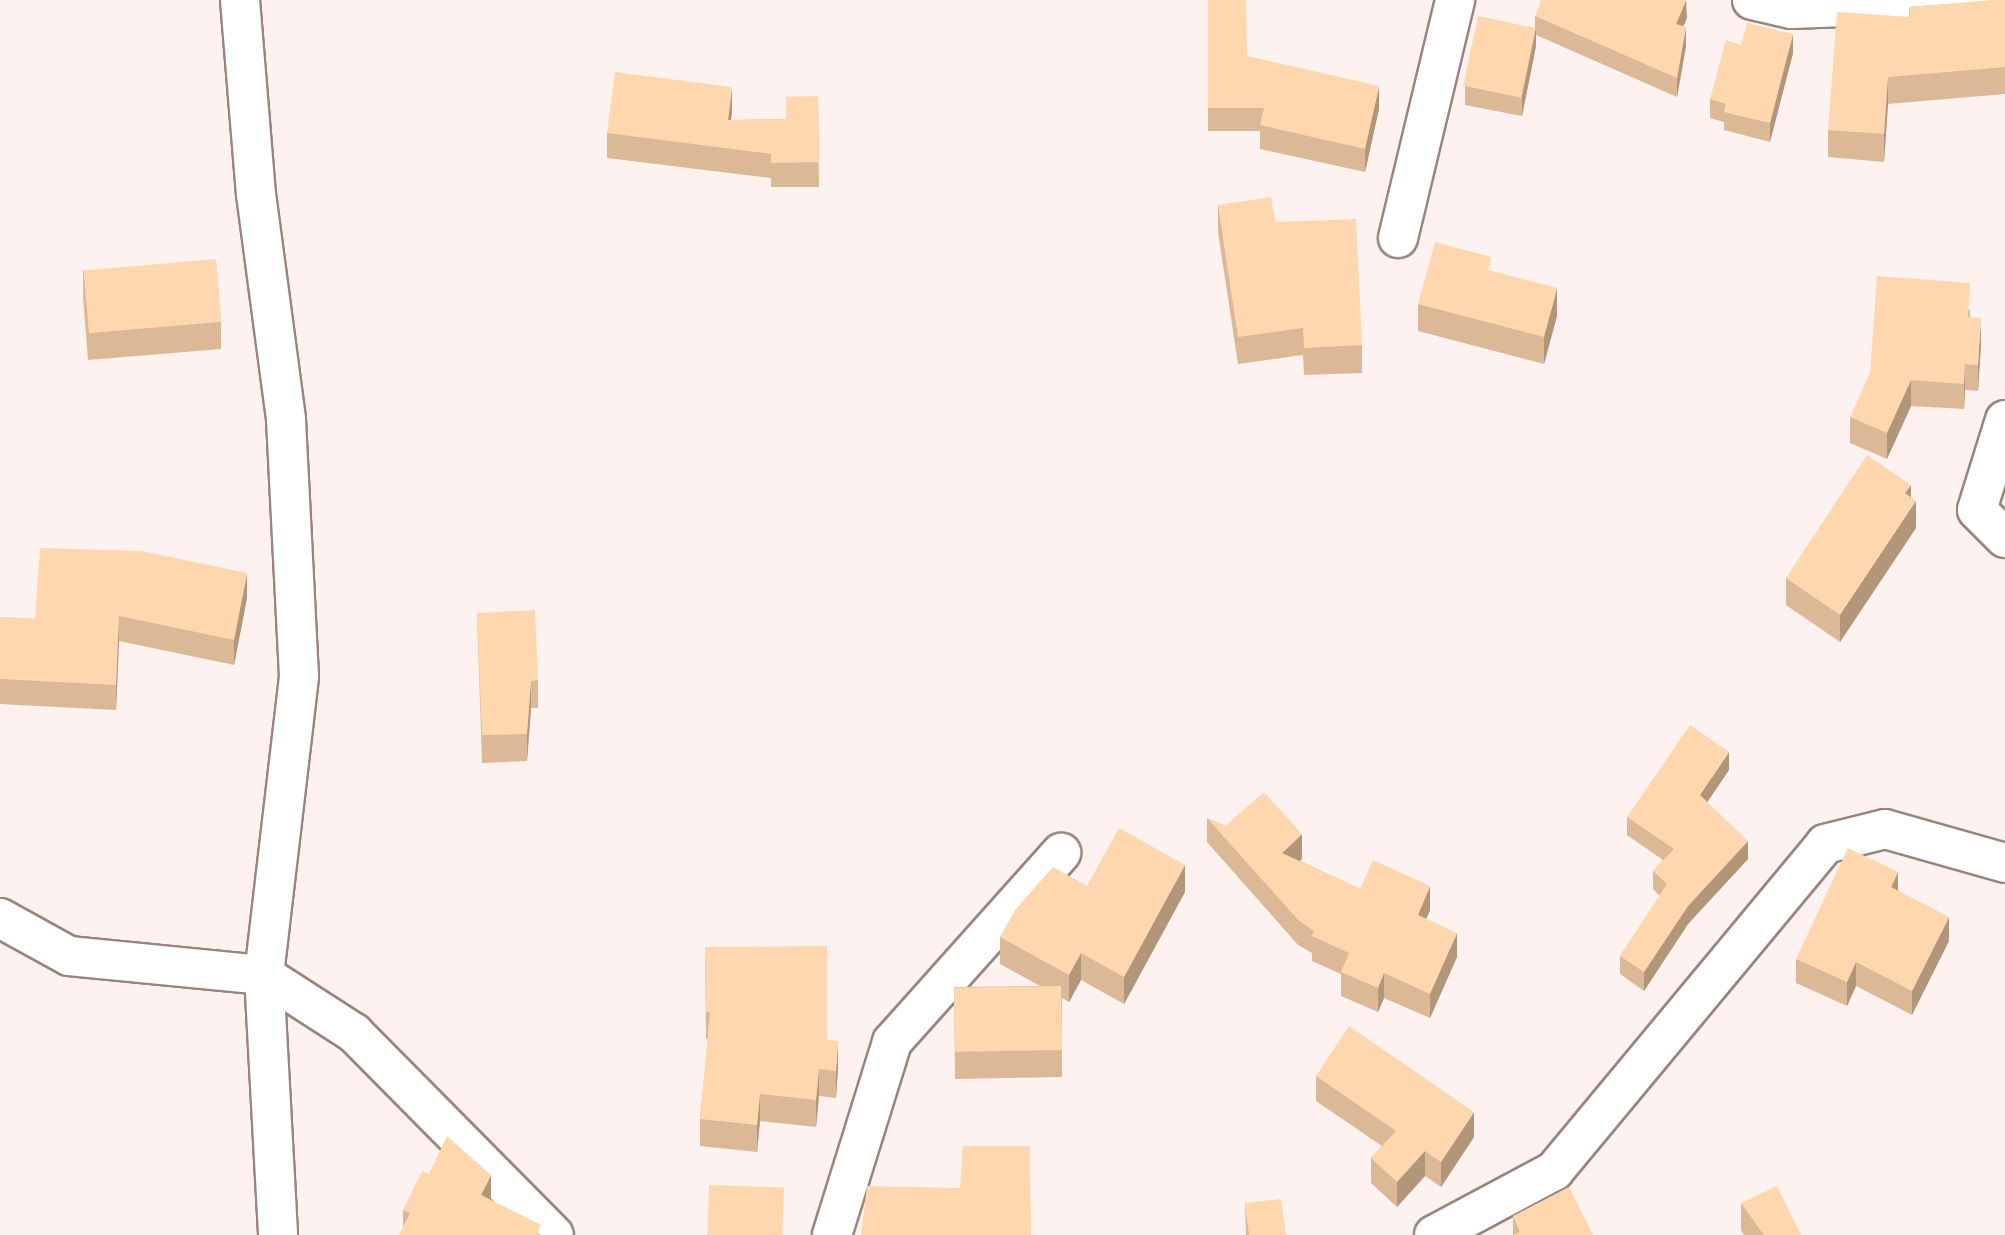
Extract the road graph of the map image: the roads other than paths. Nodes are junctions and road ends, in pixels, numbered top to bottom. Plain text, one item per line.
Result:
1 (240, 0) edge
2 (1455, 0) edge
3 (1752, 0) edge
4 (2005, 1) edge
5 (1398, 238) dead end
6 (2005, 420) edge
7 (2005, 538) edge
8 (1061, 853) dead end
9 (2005, 863) edge
10 (0, 918) edge
11 (264, 975) junction
12 (278, 1235) edge
13 (554, 1235) edge
14 (832, 1235) edge
15 (1434, 1235) edge

1 - 11 street
2 - 5 street
3 - 4 street
6 - 7 street
8 - 14 street
9 - 15 street
10 - 11 street
11 - 12 street
11 - 13 street

